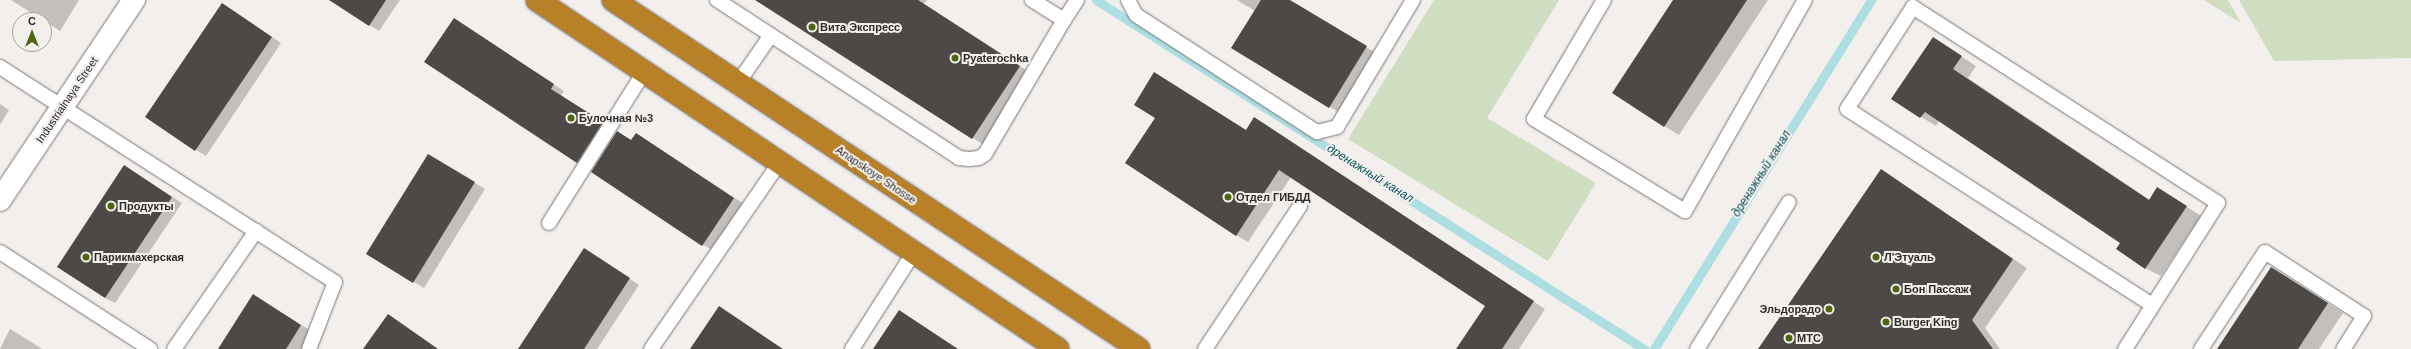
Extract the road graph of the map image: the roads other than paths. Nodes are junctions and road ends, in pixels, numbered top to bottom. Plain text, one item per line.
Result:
1 (134, 0) edge
2 (537, 0) edge
3 (613, 0) edge
4 (717, 0) edge
5 (1032, 0) edge
6 (1077, 0) edge
7 (1128, 0) edge
8 (1413, 0) edge
9 (1604, 0) edge
10 (1806, 0) edge
11 (1064, 20) junction
12 (771, 35) junction
13 (0, 67) edge
14 (644, 72) junction
15 (738, 83) junction
16 (62, 107) junction
17 (780, 162) junction
18 (0, 200) edge
19 (1789, 202) dead end
20 (1300, 206) dead end
21 (550, 223) dead end
22 (256, 231) junction
23 (0, 252) edge
24 (914, 252) junction
25 (2152, 305) junction
26 (150, 349) edge
27 (174, 349) edge
28 (309, 349) edge
29 (651, 349) edge
30 (852, 349) edge
31 (1058, 349) edge
32 (1139, 349) edge
33 (1205, 349) edge
34 (1697, 349) edge
35 (2125, 349) edge
36 (2201, 349) edge
37 (2342, 349) edge

1 - 16 street, Industrialnaya Street
2 - 14 highway
3 - 15 highway, Anapskoye Shosse
4 - 12 lane
5 - 11 lane
6 - 11 lane
7 - 8 lane
9 - 10 lane
11 - 12 lane
12 - 15 lane
13 - 16 lane
14 - 17 highway
14 - 21 lane
15 - 32 highway, Anapskoye Shosse
16 - 18 street, Industrialnaya Street
16 - 22 lane
17 - 24 highway
17 - 29 lane
19 - 34 lane
20 - 33 lane
22 - 27 lane
22 - 28 lane
23 - 26 lane
24 - 30 lane
24 - 31 highway
25 - 25 lane
25 - 35 lane
36 - 37 lane

